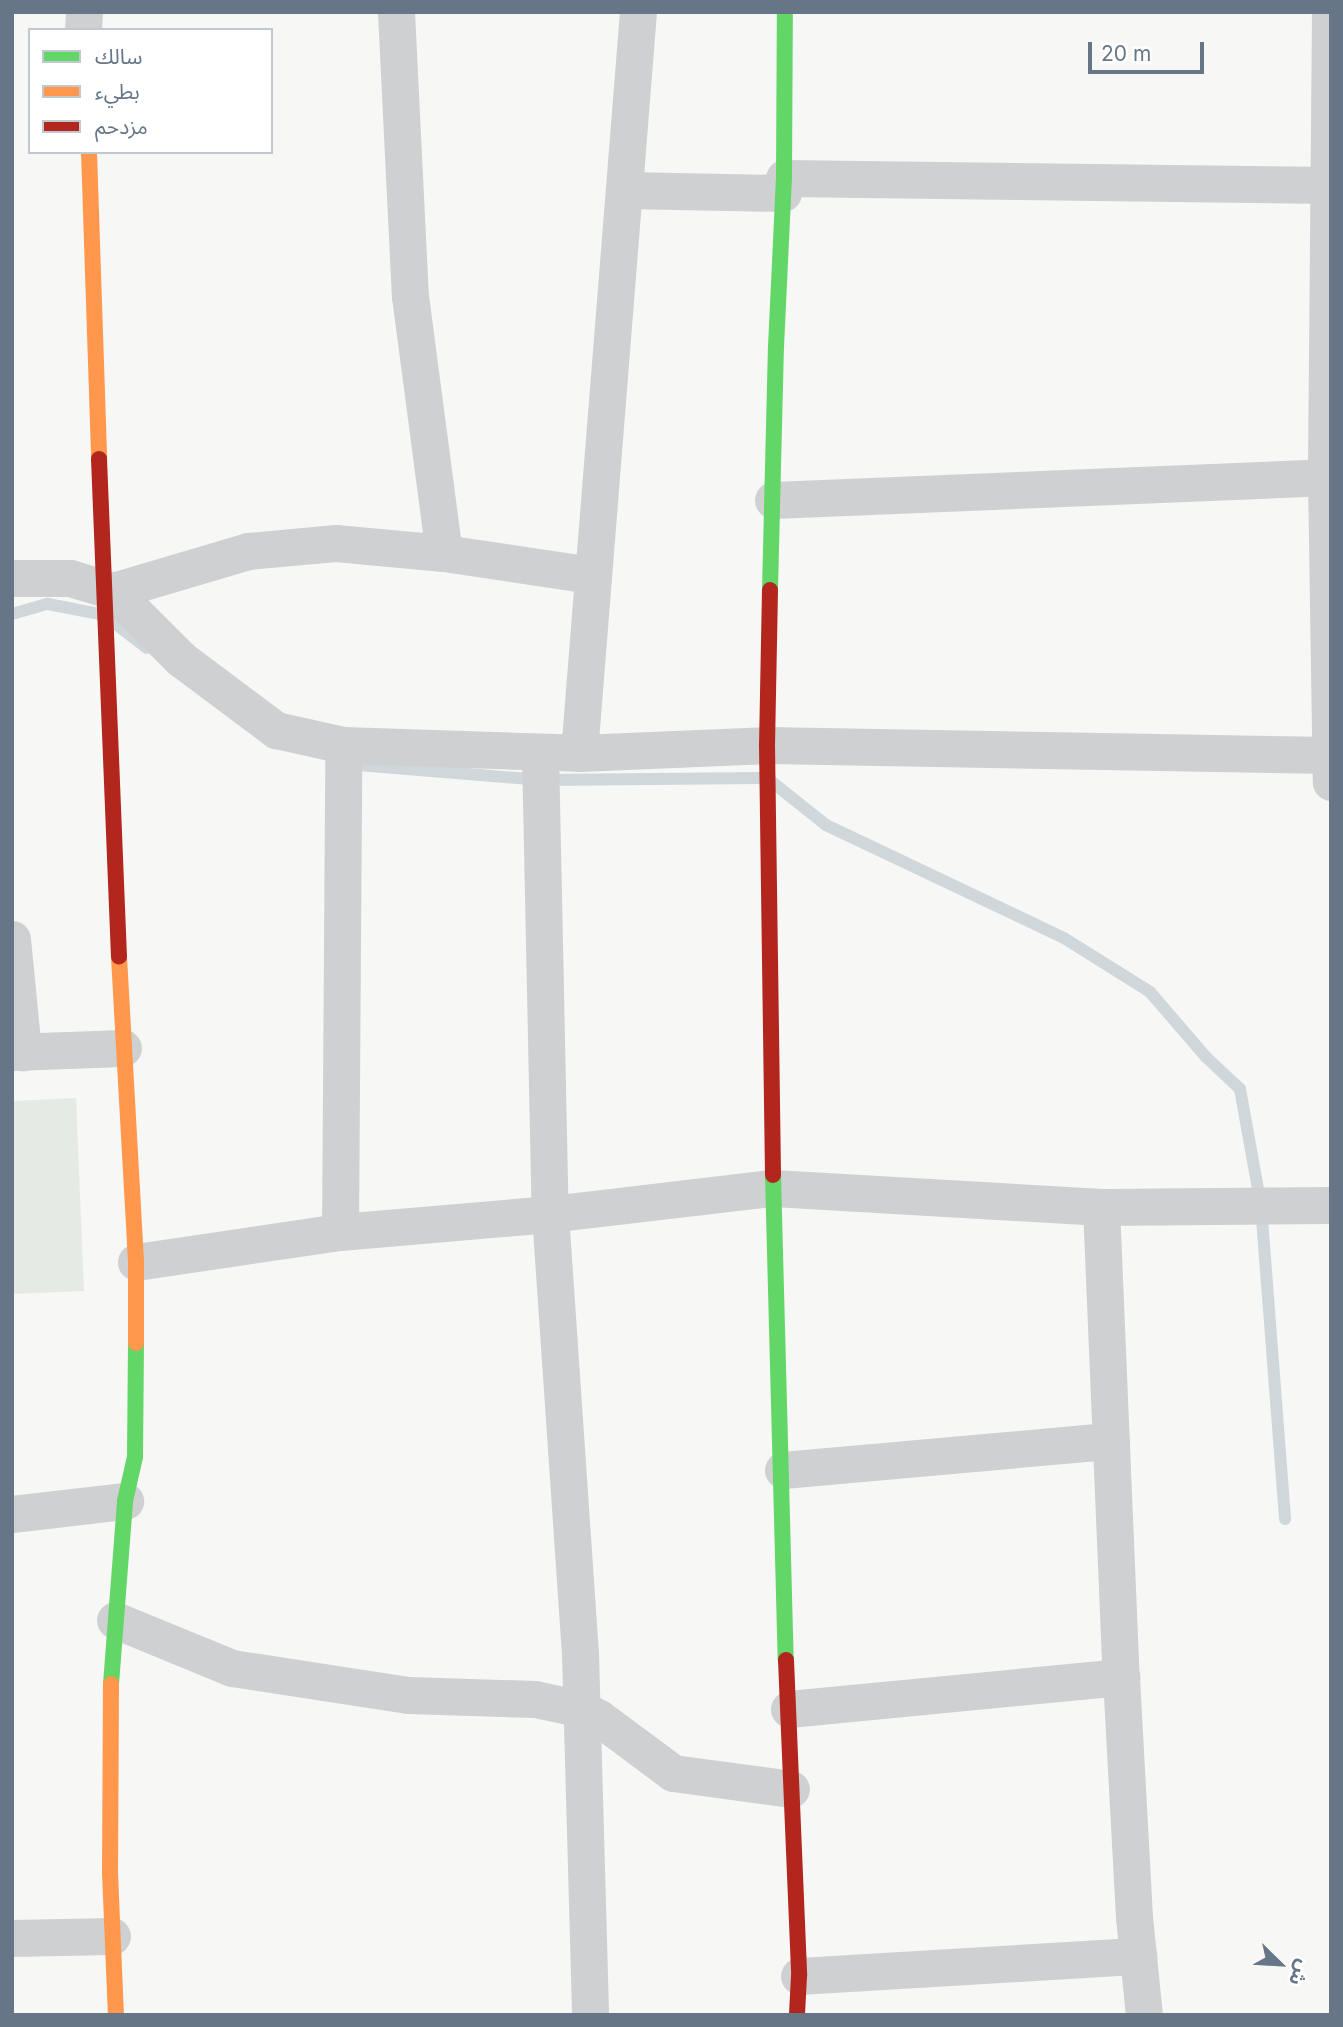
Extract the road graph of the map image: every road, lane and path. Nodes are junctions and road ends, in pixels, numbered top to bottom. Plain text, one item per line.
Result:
1 (396, 12) edge
2 (638, 12) edge
3 (785, 12) edge
4 (1330, 12) edge
5 (89, 154) edge
6 (783, 185) junction
7 (1330, 185) edge
8 (626, 190) junction
9 (1328, 477) edge
10 (773, 500) junction
11 (444, 553) junction
12 (592, 575) junction
13 (12, 578) edge
14 (108, 589) junction
15 (343, 745) junction
16 (766, 746) junction
17 (540, 752) junction
18 (579, 753) junction
19 (1330, 768) edge
20 (12, 939) edge
21 (122, 1048) junction
22 (18, 1052) edge
23 (773, 1188) junction
24 (1331, 1205) edge
25 (1101, 1207) junction
26 (550, 1214) junction
27 (340, 1232) junction
28 (136, 1262) junction
29 (1111, 1441) junction
30 (783, 1470) junction
31 (125, 1501) junction
32 (12, 1514) edge
33 (116, 1620) junction
34 (1121, 1677) junction
35 (582, 1709) junction
36 (789, 1709) junction
37 (791, 1789) junction
38 (112, 1936) junction
39 (12, 1938) edge
40 (1138, 1956) junction
41 (799, 1976) junction
42 (116, 2015) edge
43 (590, 2015) edge
44 (797, 2015) edge
45 (1144, 2015) edge

1 - 11 street
2 - 8 street
3 - 6 street
4 - 7 street
5 - 14 street
6 - 7 street
6 - 8 street
6 - 10 street
7 - 9 street
8 - 12 street
9 - 10 street
9 - 19 street
10 - 16 street
11 - 12 street
11 - 14 street
12 - 18 street
13 - 14 street
14 - 15 street
14 - 21 street
15 - 17 street
15 - 27 street
16 - 18 street
16 - 19 street
16 - 23 street
17 - 18 street
17 - 26 street
20 - 22 street
21 - 22 street
21 - 28 street
23 - 25 street
23 - 26 street
23 - 30 street
24 - 25 street
25 - 29 street
26 - 27 street
26 - 35 street
27 - 28 street
28 - 31 street
29 - 30 street
29 - 34 street
30 - 36 street
31 - 32 street
31 - 33 street
33 - 35 street
33 - 38 street
34 - 36 street
34 - 40 street
35 - 37 street
35 - 43 street
36 - 37 street
37 - 41 street
38 - 39 street
38 - 42 street
40 - 41 street
40 - 45 street
41 - 44 street

